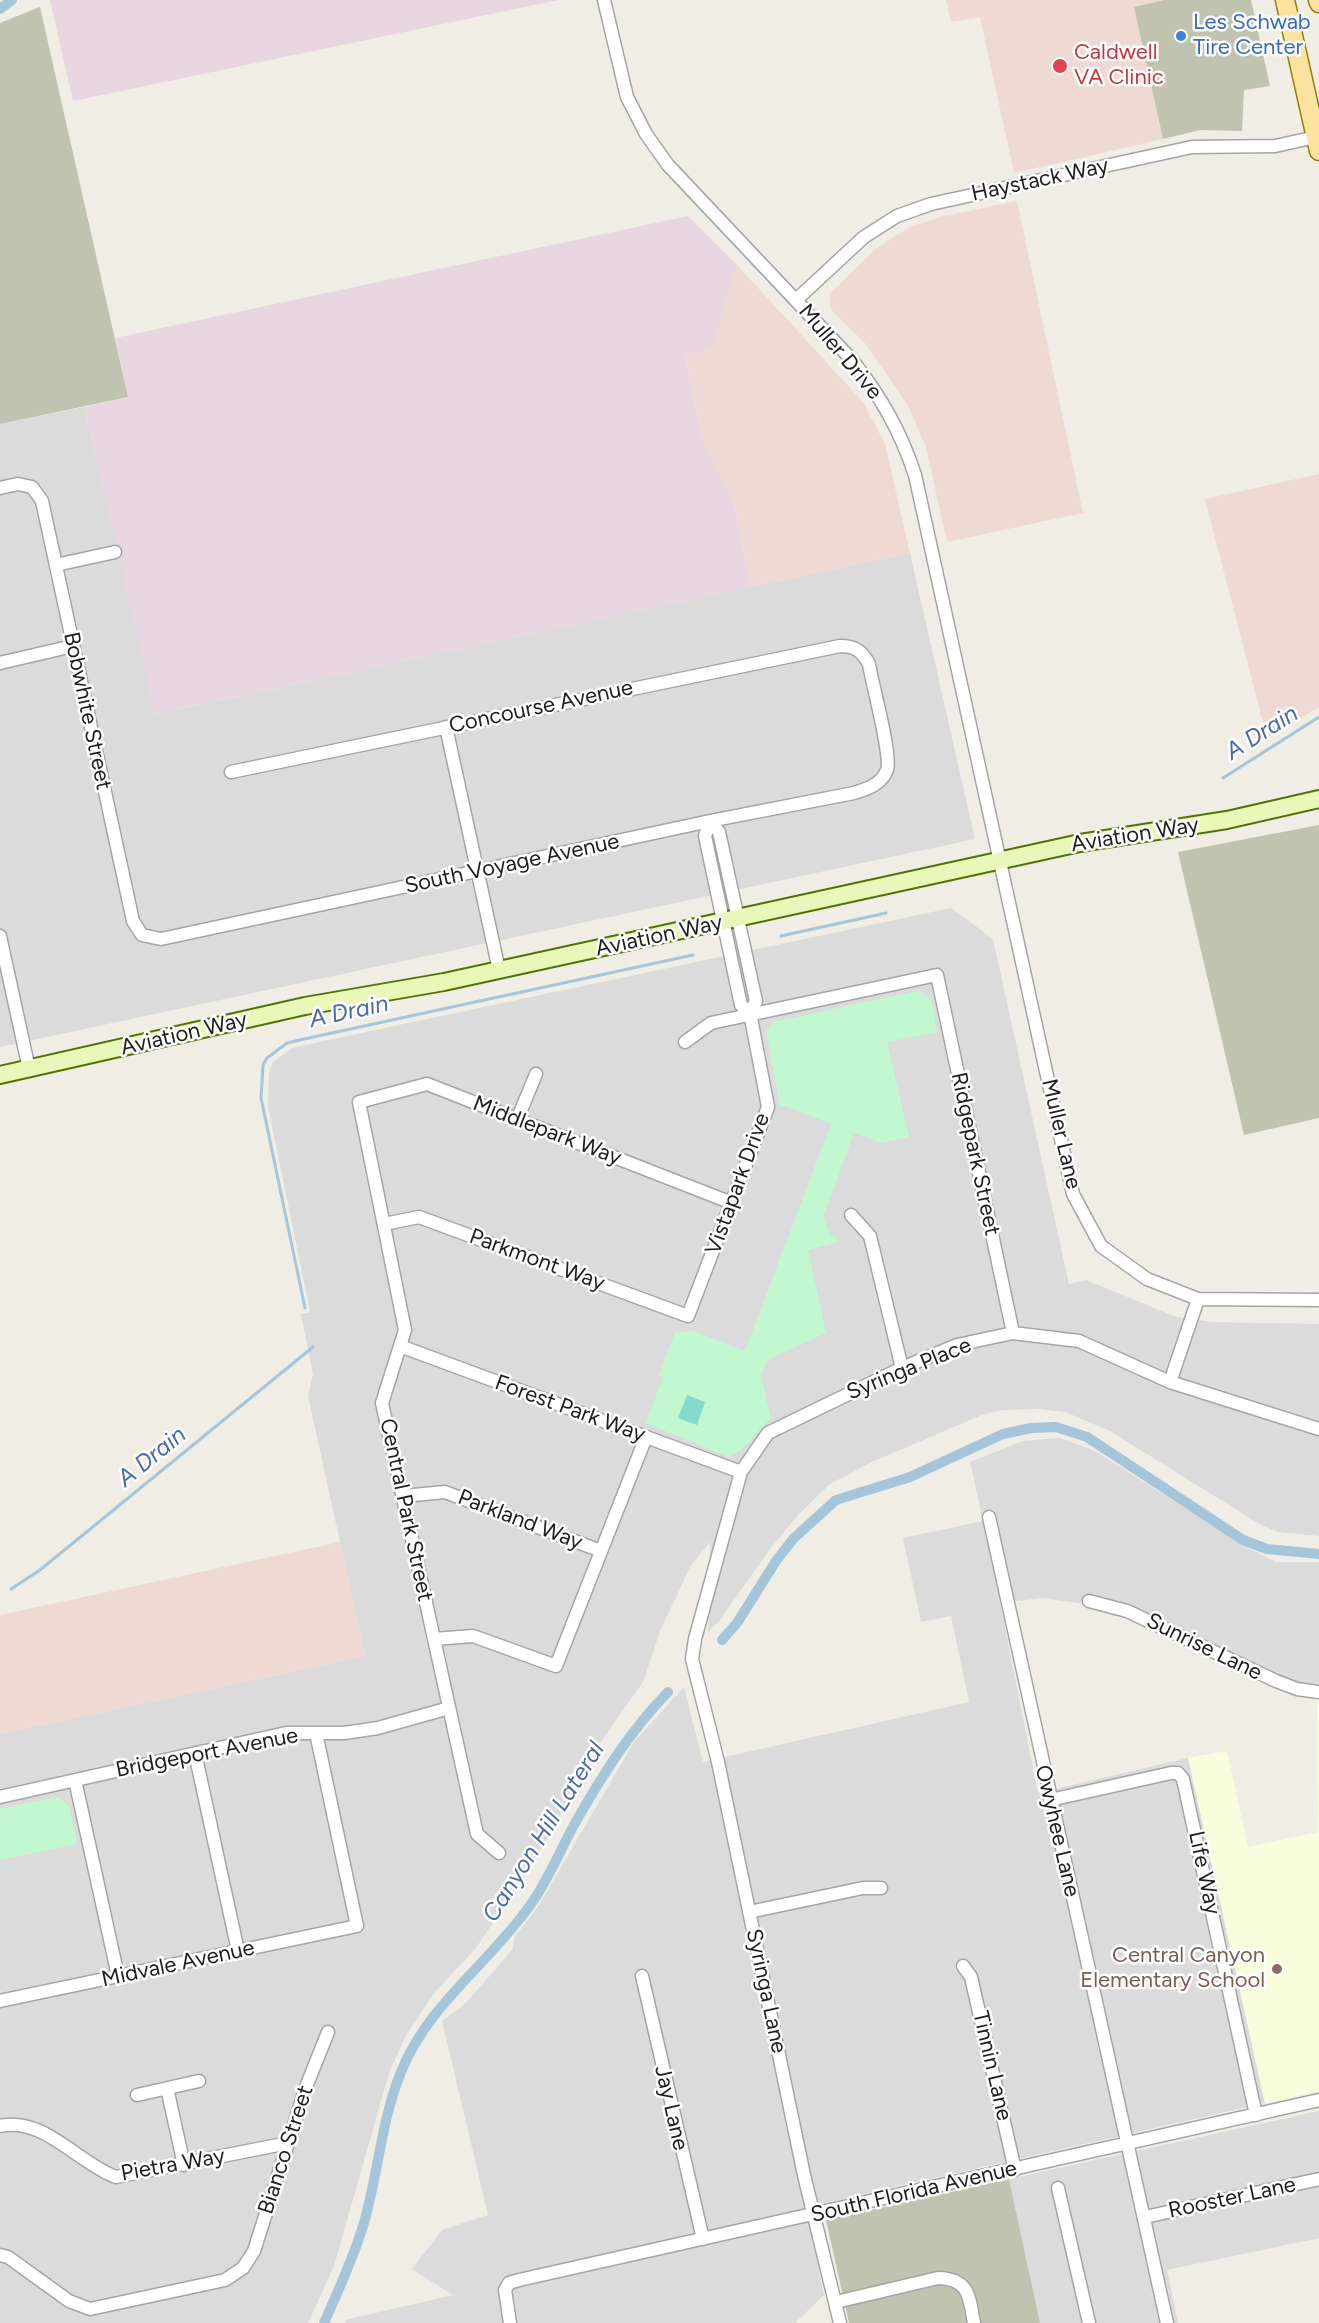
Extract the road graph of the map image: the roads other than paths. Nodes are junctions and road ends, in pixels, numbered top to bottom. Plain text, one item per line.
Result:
1 (604, 0) edge
2 (1285, 0) edge
3 (1317, 144) edge
4 (796, 300) junction
5 (0, 488) edge
6 (115, 552) dead end
7 (56, 565) junction
8 (73, 646) junction
9 (0, 663) edge
10 (446, 727) junction
11 (231, 772) dead end
12 (880, 780) joint
13 (1319, 799) edge
14 (710, 821) junction
15 (1000, 861) junction
16 (478, 873) junction
17 (730, 921) junction
18 (142, 935) joint
19 (0, 936) edge
20 (499, 970) junction
21 (4, 979) edge
22 (750, 1013) junction
23 (685, 1042) dead end
24 (29, 1069) junction
25 (536, 1074) dead end
26 (0, 1075) edge
27 (359, 1102) joint
28 (517, 1119) junction
29 (732, 1203) junction
30 (851, 1215) dead end
31 (384, 1224) junction
32 (1198, 1299) junction
33 (1319, 1300) edge
34 (688, 1317) joint
35 (1013, 1333) junction
36 (400, 1346) junction
37 (902, 1368) junction
38 (1170, 1382) junction
39 (1319, 1429) edge
40 (646, 1437) junction
41 (741, 1472) junction
42 (403, 1497) junction
43 (989, 1517) dead end
44 (601, 1551) junction
45 (1089, 1601) dead end
46 (434, 1639) junction
47 (692, 1659) joint
48 (1319, 1692) edge
49 (449, 1708) junction
50 (316, 1733) junction
51 (195, 1754) junction
52 (75, 1780) junction
53 (0, 1797) edge
54 (1050, 1800) junction
55 (499, 1854) dead end
56 (881, 1888) dead end
57 (749, 1912) junction
58 (238, 1951) junction
59 (963, 1966) dead end
60 (118, 1976) junction
61 (642, 1976) dead end
62 (0, 2001) edge
63 (328, 2031) dead end
64 (199, 2081) dead end
65 (167, 2088) junction
66 (137, 2095) dead end
67 (1319, 2100) edge
68 (1256, 2115) junction
69 (0, 2126) edge
70 (288, 2143) junction
71 (1128, 2143) junction
72 (184, 2165) junction
73 (1015, 2170) junction
74 (1319, 2179) edge
75 (1058, 2188) dead end
76 (815, 2215) junction
77 (1145, 2217) junction
78 (703, 2239) junction
79 (0, 2255) edge
80 (836, 2301) junction
81 (510, 2323) edge
82 (840, 2323) edge
83 (974, 2323) edge
84 (1089, 2323) edge
85 (1167, 2323) edge

1 - 4 street, Muller Drive
2 - 3 main road
3 - 4 street, Haystack Way
4 - 15 street, Muller Drive
5 - 7 street, Bobwhite Street
6 - 7 street
7 - 8 street, Bobwhite Street
8 - 9 street
8 - 18 street, Bobwhite Street
10 - 11 street, Concourse Avenue
10 - 12 street, Concourse Avenue
10 - 16 street
12 - 14 street, South Voyage Avenue
13 - 15 street, Aviation Way
14 - 16 street, South Voyage Avenue
14 - 17 street, Vistapark Drive
15 - 17 street, Aviation Way
15 - 32 street, Muller Lane
16 - 18 street, South Voyage Avenue
16 - 20 street
17 - 20 street, Aviation Way
17 - 22 street, Vistapark Drive
19 - 21 street
20 - 24 street, Aviation Way
21 - 24 street
22 - 23 street
22 - 29 street, Vistapark Drive
22 - 35 street, Ridgepark Street
24 - 26 street, Aviation Way
25 - 28 street
27 - 28 street, Middlepark Way
27 - 31 street, Central Park Street
28 - 29 street, Middlepark Way
29 - 34 street, Vistapark Drive
30 - 37 street
31 - 34 street, Parkmont Way
31 - 36 street, Central Park Street
32 - 33 street, Muller Lane
32 - 38 street
35 - 37 street, Syringa Place
35 - 38 street, Syringa Place
36 - 40 street, Forest Park Way
36 - 42 street, Central Park Street
37 - 41 street, Syringa Place
38 - 39 street, Syringa Place
40 - 41 street, Forest Park Way
40 - 44 street
41 - 47 street, Syringa Place
42 - 44 street, Parkland Way
42 - 46 street, Central Park Street
43 - 54 street, Owyhee Lane
44 - 46 street
45 - 48 street, Sunrise Lane
46 - 49 street, Central Park Street
47 - 57 street, Syringa Lane
49 - 50 street, Bridgeport Avenue
49 - 55 street, Central Park Street
50 - 51 street, Bridgeport Avenue
50 - 58 street, Midvale Avenue
51 - 52 street, Bridgeport Avenue
51 - 58 street
52 - 53 street, Bridgeport Avenue
52 - 60 street
54 - 68 street, Life Way
54 - 71 street, Owyhee Lane
56 - 57 street
57 - 76 street, Syringa Lane
58 - 60 street, Midvale Avenue
59 - 73 street, Tinnin Lane
60 - 62 street, Midvale Avenue
61 - 78 street, Jay Lane
63 - 70 street, Bianco Street
64 - 65 street
65 - 66 street
65 - 72 street
67 - 68 street, South Florida Avenue
68 - 71 street, South Florida Avenue
69 - 72 street, Pietra Way
70 - 72 street, Pietra Way
70 - 79 street, Bianco Street
71 - 73 street, South Florida Avenue
71 - 77 street, Owyhee Lane
73 - 76 street, South Florida Avenue
74 - 77 street, Rooster Lane
75 - 84 street
76 - 78 street, South Florida Avenue
76 - 80 street, Syringa Lane
77 - 85 street, Owyhee Lane
78 - 81 street, South Florida Avenue
80 - 82 street, Syringa Lane
80 - 83 street

